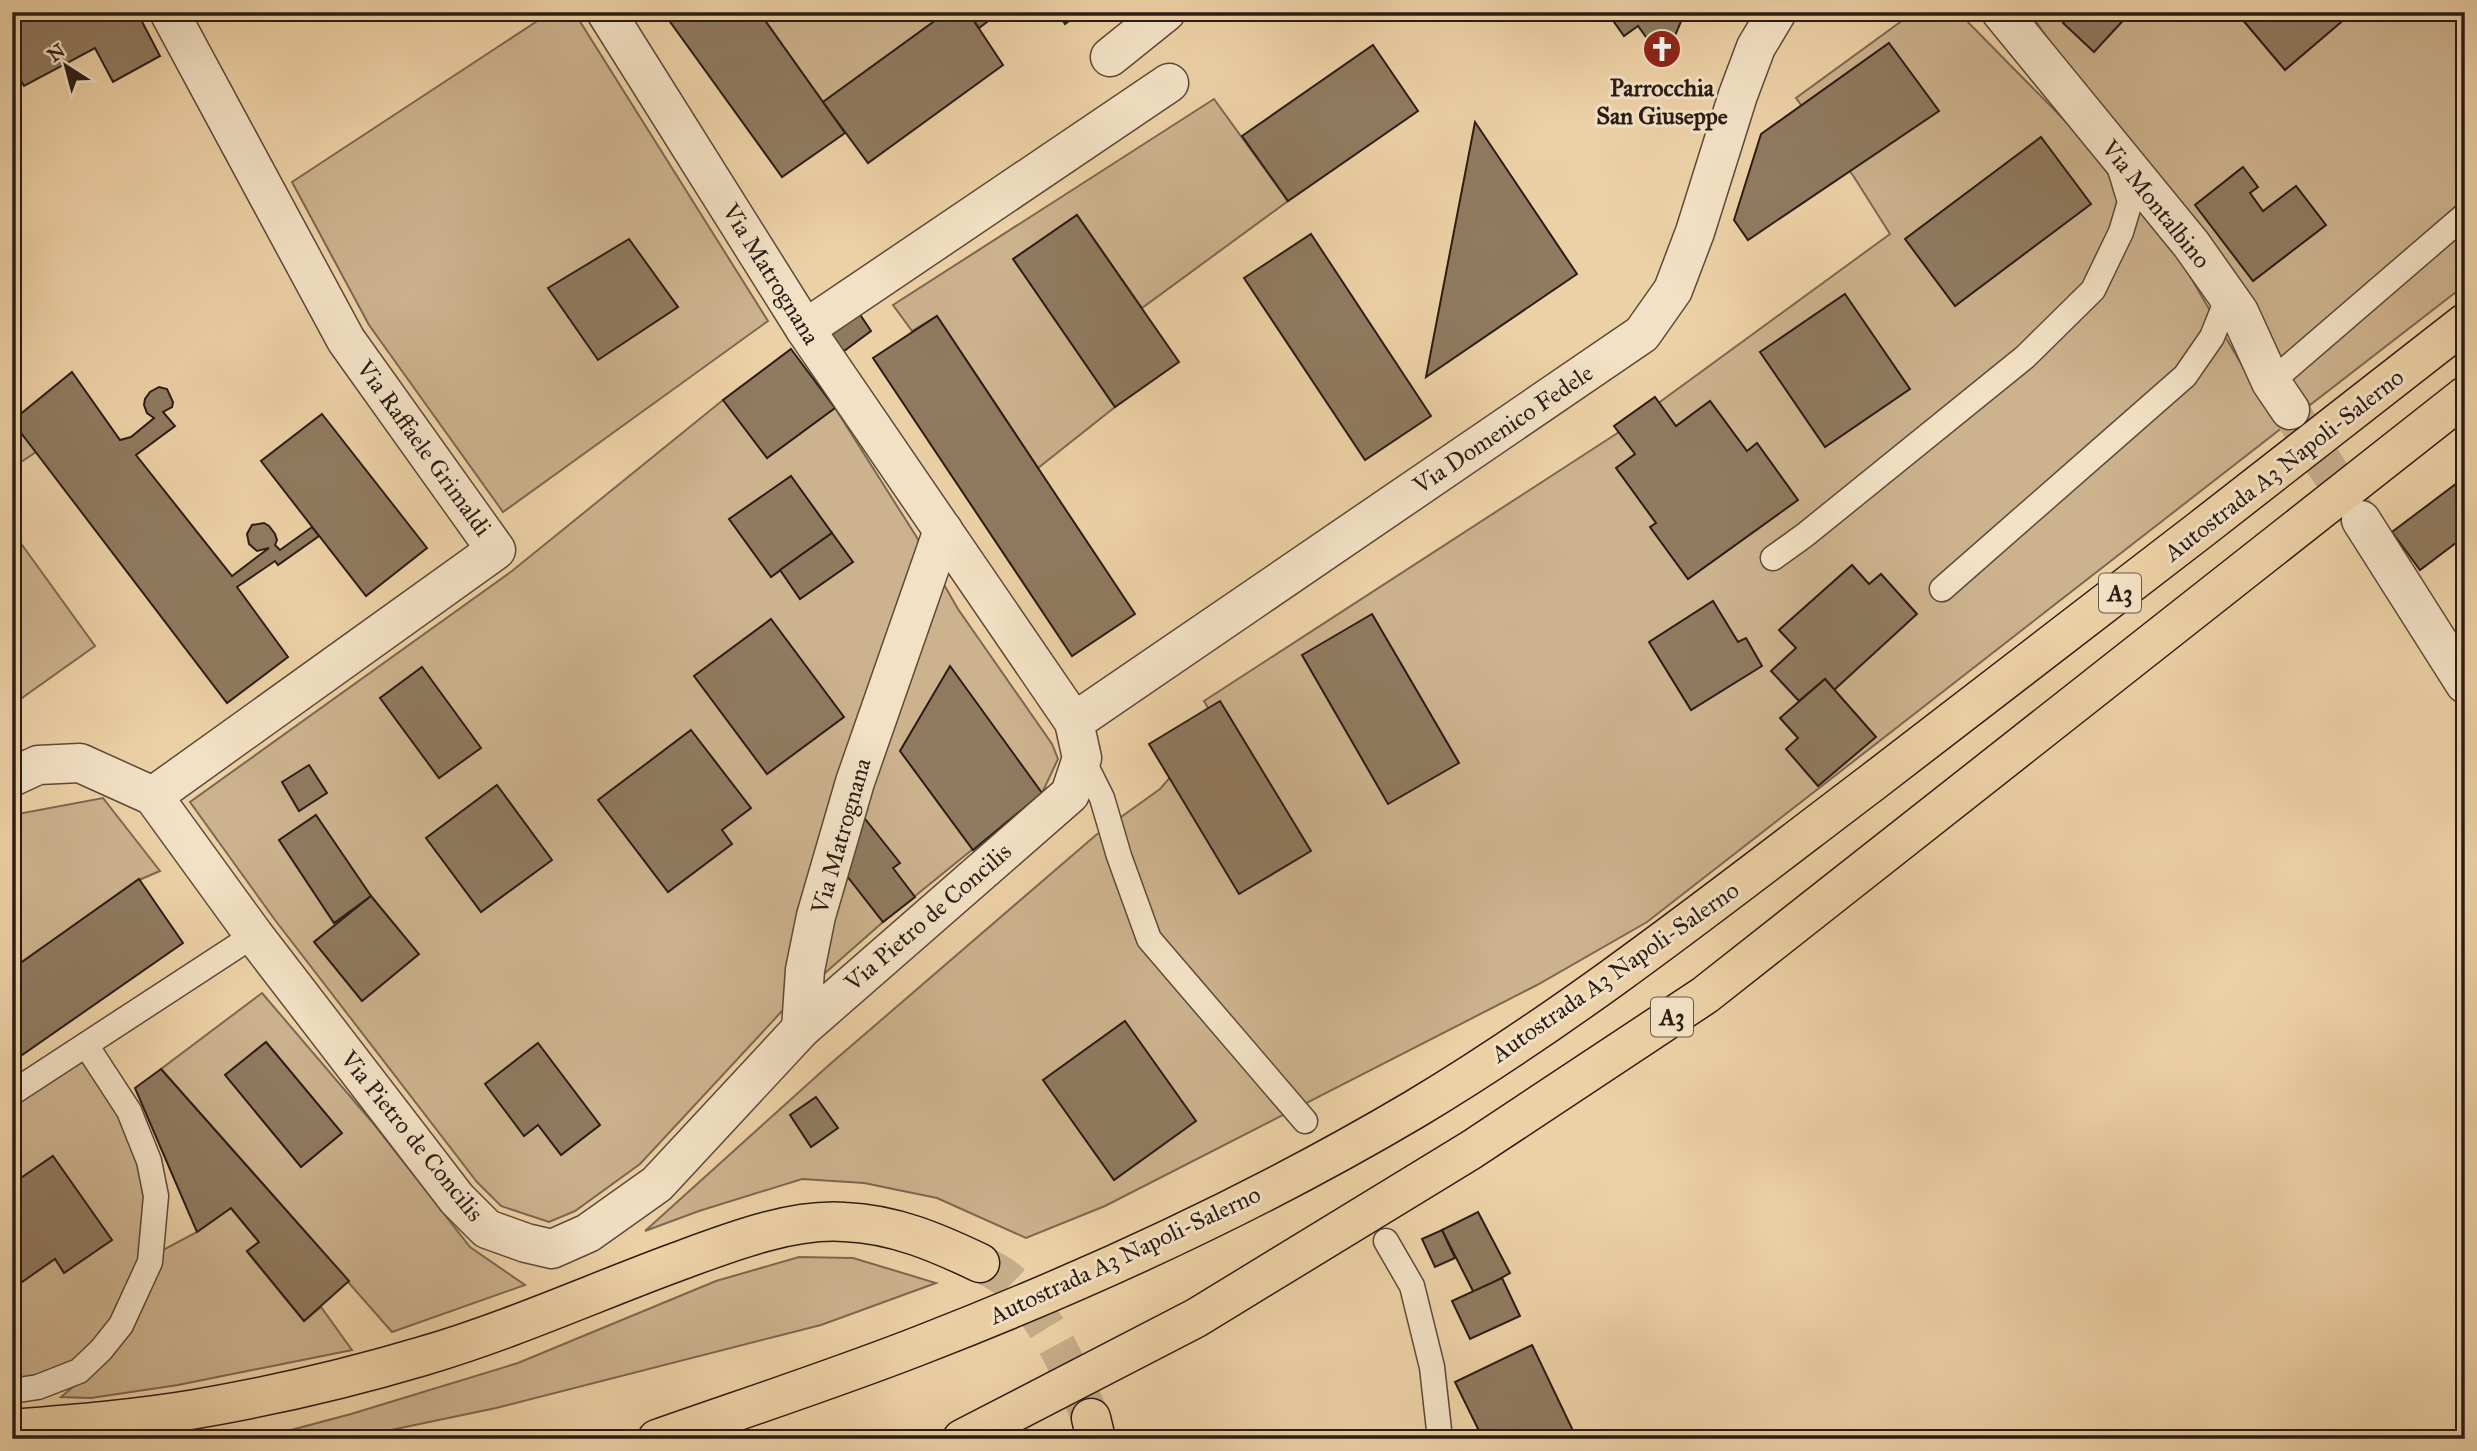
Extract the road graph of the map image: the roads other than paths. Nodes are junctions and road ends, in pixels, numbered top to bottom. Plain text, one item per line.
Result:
1 (169, 12) edge
2 (606, 12) edge
3 (1166, 12) edge
4 (1777, 12) edge
5 (2001, 12) edge
6 (1110, 57) dead end
7 (1169, 82) dead end
8 (2115, 152) junction
9 (2465, 215) edge
10 (2228, 297) junction
11 (2465, 323) edge
12 (805, 329) junction
13 (2280, 396) joint
14 (2465, 396) edge
15 (2361, 520) tunnel mouth
16 (943, 530) junction
17 (1773, 558) dead end
18 (1942, 589) dead end
19 (2465, 684) edge
20 (1078, 740) junction
21 (12, 777) edge
22 (153, 796) junction
23 (254, 935) junction
24 (801, 1029) junction
25 (86, 1045) junction
26 (12, 1093) edge
27 (1305, 1121) dead end
28 (1386, 1241) dead end
29 (980, 1263) tunnel mouth
30 (12, 1391) edge
31 (12, 1429) edge
32 (657, 1439) edge
33 (962, 1439) edge
34 (1440, 1439) edge

1 - 22 street, Via Raffaele Grimaldi
2 - 12 street, Via Matrognana
3 - 6 street
4 - 20 street, Via Domenico Fedele
5 - 8 street, Via Montalbino
7 - 12 street
8 - 10 street, Via Montalbino
8 - 17 lane
9 - 13 lane
10 - 13 street, Via Montalbino
10 - 18 lane
11 - 32 highway, Autostrada A3 Napoli-Salerno / A3
12 - 16 street, Via Matrognana
14 - 33 highway, A3
15 - 19 street
16 - 20 street, Via Matrognana
16 - 24 street, Via Matrognana
20 - 24 street, Via Pietro de Concilis
20 - 27 lane
21 - 22 street, Via Pietro de Concilis
22 - 23 street, Via Pietro de Concilis
23 - 24 street, Via Pietro de Concilis
23 - 25 lane
25 - 26 lane
25 - 30 lane
28 - 34 lane
29 - 31 highway

